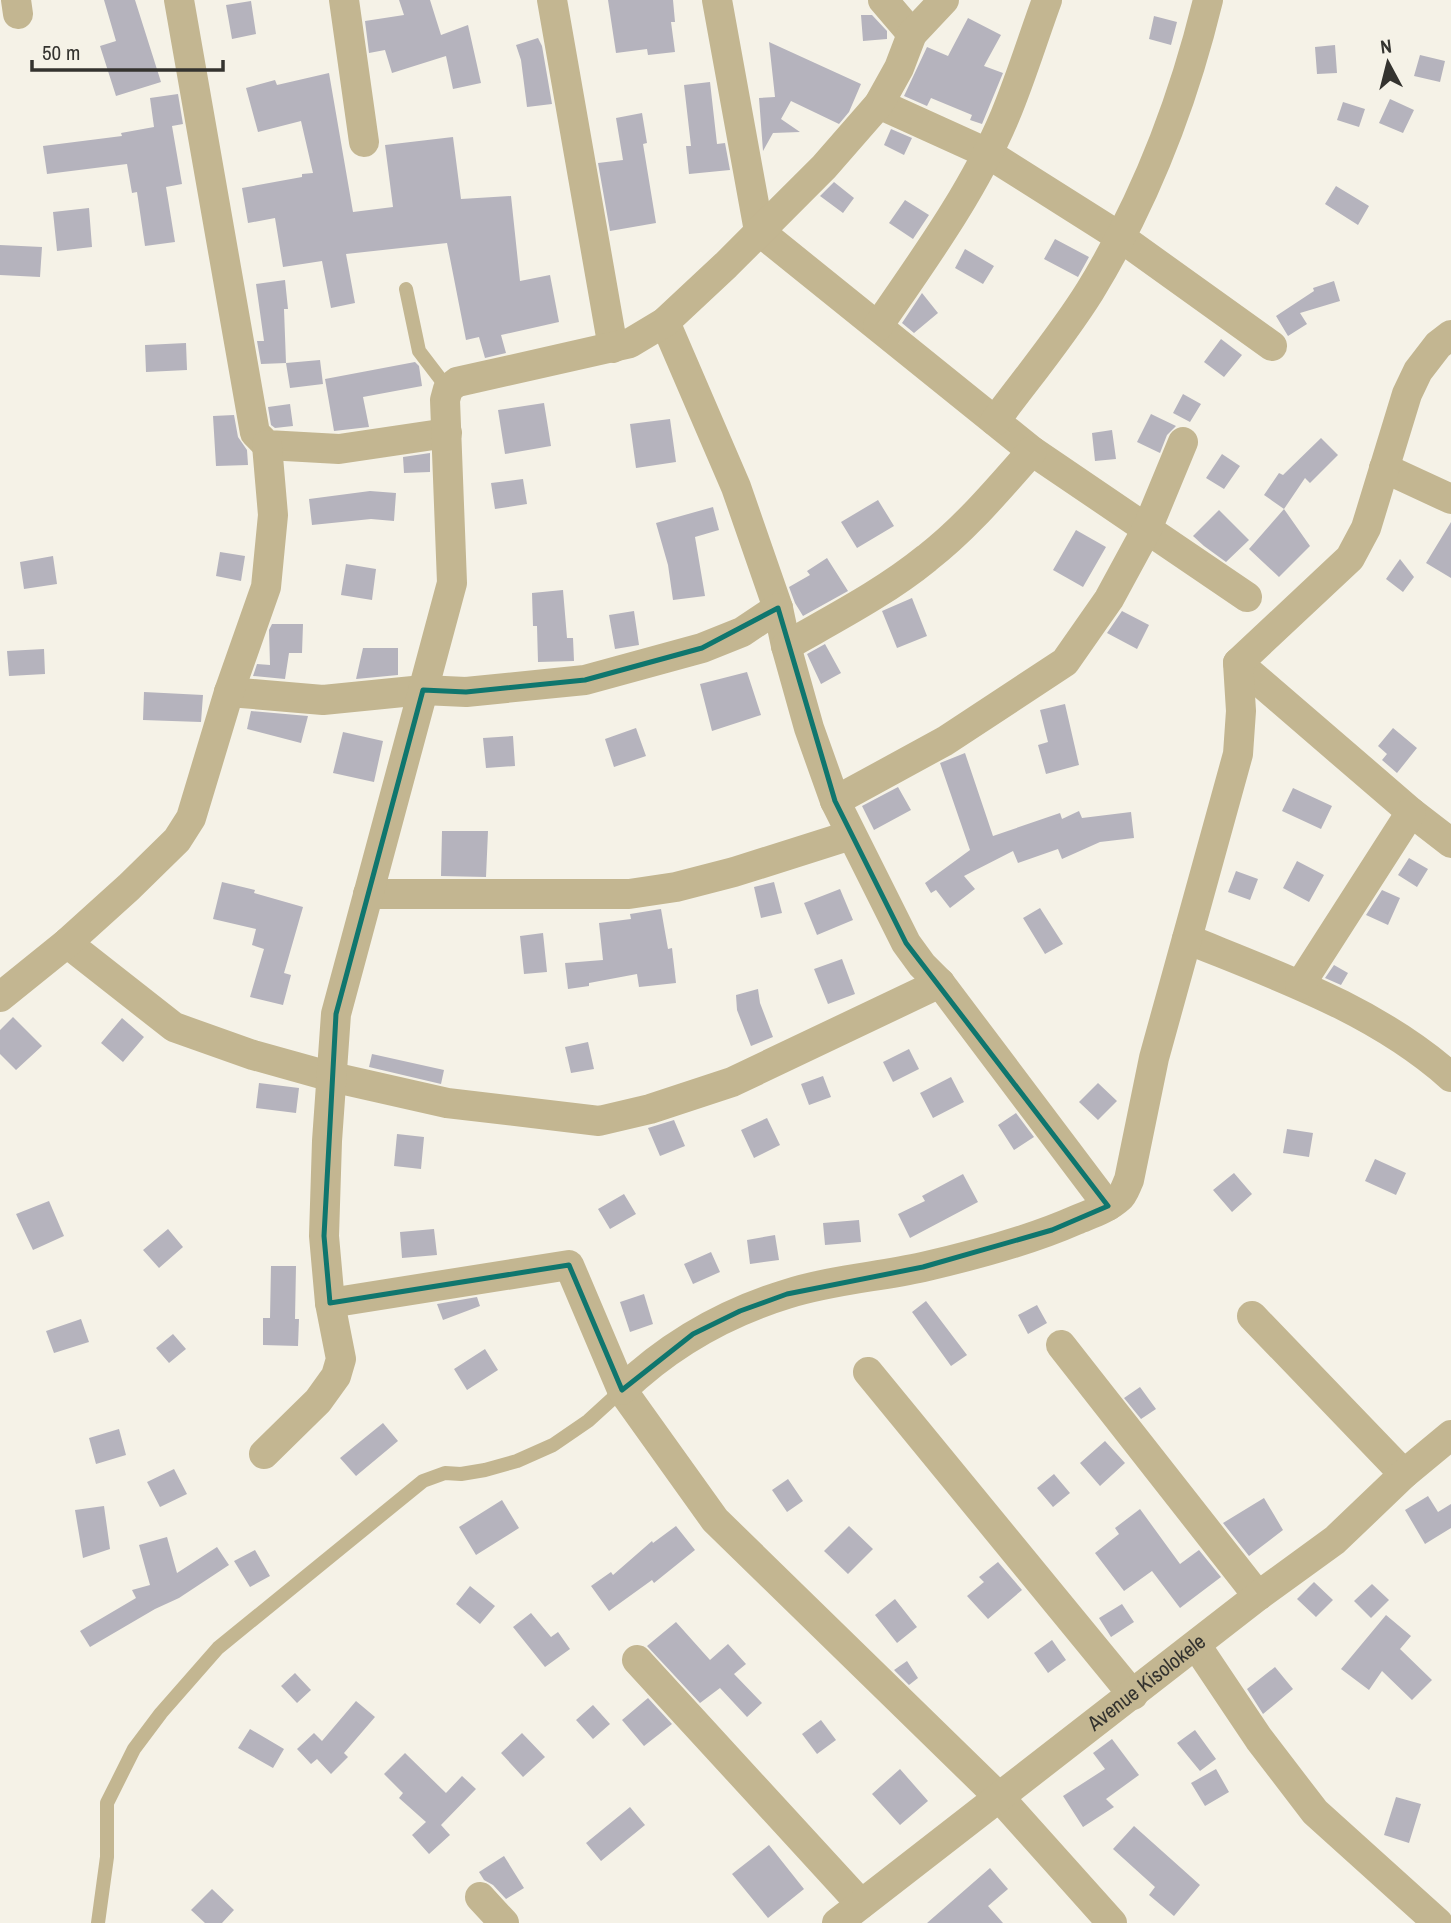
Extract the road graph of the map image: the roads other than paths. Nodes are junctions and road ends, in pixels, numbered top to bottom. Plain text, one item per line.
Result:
1 (179, 0) edge
2 (344, 0) edge
3 (552, 0) edge
4 (717, 0) edge
5 (883, 0) edge
6 (944, 0) edge
7 (1047, 0) edge
8 (1208, 0) edge
9 (912, 34) junction
10 (879, 104) junction
11 (364, 142) dead end
12 (987, 153) junction
13 (759, 231) junction
14 (1120, 237) junction
15 (406, 289) dead end
16 (665, 322) junction
17 (878, 327) junction
18 (1451, 335) edge
19 (1272, 346) dead end
20 (613, 348) junction
21 (448, 389) junction
22 (995, 421) junction
23 (447, 433) junction
24 (1183, 442) dead end
25 (268, 445) junction
26 (1032, 451) junction
27 (1384, 468) junction
28 (1451, 499) edge
29 (1147, 529) junction
30 (1247, 597) dead end
31 (778, 608) junction
32 (786, 646) junction
33 (1238, 663) junction
34 (423, 690) junction
35 (229, 692) junction
36 (835, 801) junction
37 (1411, 812) junction
38 (851, 835) junction
39 (1451, 843) edge
40 (368, 894) junction
41 (1187, 939) junction
42 (67, 943) junction
43 (940, 983) junction
44 (1300, 985) junction
45 (0, 997) edge
46 (332, 1077) junction
47 (1451, 1077) edge
48 (1108, 1206) junction
49 (330, 1303) junction
50 (1252, 1316) dead end
51 (1060, 1345) dead end
52 (868, 1372) dead end
53 (622, 1390) junction
54 (1451, 1435) edge
55 (264, 1454) dead end
56 (1404, 1474) junction
57 (1258, 1596) junction
58 (1196, 1646) junction
59 (637, 1660) dead end
60 (1133, 1695) junction
61 (1000, 1798) junction
62 (480, 1897) dead end
63 (861, 1904) junction
64 (98, 1923) edge
65 (505, 1923) edge
66 (837, 1923) edge
67 (1112, 1923) edge
68 (1438, 1923) edge

1 - 25 street
2 - 11 street
3 - 20 street
4 - 13 street
5 - 9 street
6 - 9 street
7 - 12 street
8 - 14 street
9 - 10 street
10 - 12 street
10 - 13 street
12 - 14 street
12 - 17 street
13 - 16 street
13 - 17 street
14 - 19 street
14 - 22 street
15 - 21 lane
16 - 20 street
16 - 31 street
17 - 22 street
18 - 27 street
20 - 21 street
21 - 23 street
22 - 26 street
23 - 25 street
23 - 34 street
24 - 29 street
25 - 35 street
26 - 29 street
26 - 32 street
27 - 28 street
27 - 33 street
29 - 30 street
29 - 36 street
31 - 32 street
31 - 34 street
32 - 36 street
33 - 37 street
33 - 41 street
34 - 35 street
34 - 40 street
35 - 42 street
36 - 38 street
37 - 39 street
37 - 44 street
38 - 40 street
38 - 43 street
40 - 46 street
41 - 44 street
41 - 48 street
42 - 45 street
42 - 46 street
43 - 46 street
43 - 48 street
44 - 47 street
46 - 49 street
48 - 53 street
49 - 53 street
49 - 55 street
50 - 56 street
51 - 57 street
52 - 60 street
53 - 61 street
53 - 64 lane
54 - 56 street, Avenue Kisolokele
56 - 57 street, Avenue Kisolokele
57 - 58 street, Avenue Kisolokele
58 - 60 street, Avenue Kisolokele
58 - 68 street
59 - 63 street
60 - 61 street, Avenue Kisolokele
61 - 63 street, Avenue Kisolokele
61 - 67 street
62 - 65 street
63 - 66 street, Avenue Kisolokele

